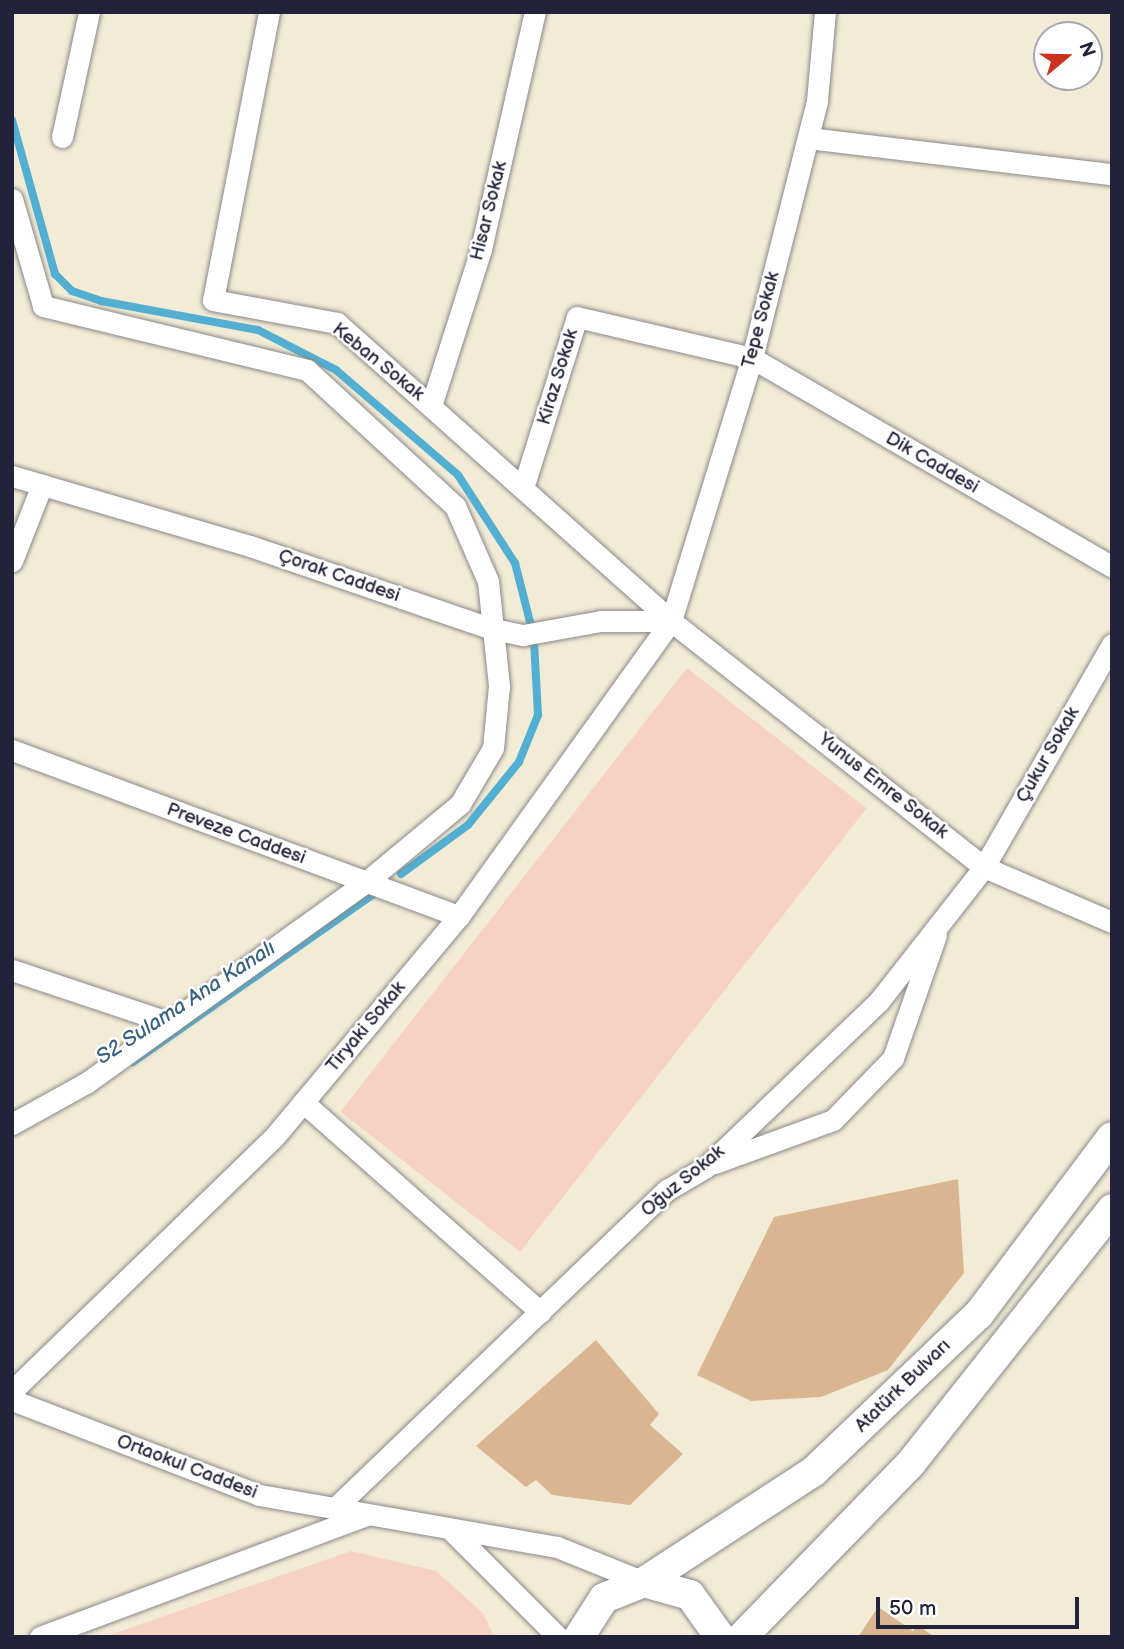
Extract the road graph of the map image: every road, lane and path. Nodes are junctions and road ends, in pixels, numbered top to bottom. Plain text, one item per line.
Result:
1 (89, 12) edge
2 (270, 12) edge
3 (535, 12) edge
4 (825, 12) edge
5 (62, 137) dead end
6 (808, 138) junction
7 (1112, 174) edge
8 (12, 199) edge
9 (752, 359) junction
10 (431, 406) junction
11 (12, 477) edge
12 (42, 485) junction
13 (523, 488) junction
14 (12, 562) edge
15 (1112, 567) edge
16 (671, 621) junction
17 (489, 628) junction
18 (1112, 644) edge
19 (12, 750) edge
20 (984, 867) junction
21 (366, 882) junction
22 (459, 916) junction
23 (1112, 922) edge
24 (939, 925) junction
25 (12, 970) edge
26 (167, 1022) junction
27 (303, 1102) junction
28 (12, 1124) edge
29 (1112, 1137) edge
30 (706, 1167) junction
31 (1112, 1209) edge
32 (540, 1312) junction
33 (12, 1391) edge
34 (12, 1401) edge
35 (335, 1508) junction
36 (369, 1514) junction
37 (450, 1529) junction
38 (644, 1582) junction
39 (40, 1637) edge
40 (558, 1637) edge
41 (579, 1637) edge
42 (720, 1637) edge
43 (743, 1637) edge

1 - 5 street
2 - 10 street, Keban Sokak
3 - 10 street, Hisar Sokak
4 - 6 street, Tepe Sokak
6 - 7 street
6 - 9 street, Tepe Sokak
8 - 17 street
9 - 13 street, Kiraz Sokak
9 - 15 street, Dik Caddesi
9 - 16 street, Tepe Sokak
10 - 13 street, Keban Sokak
11 - 12 street, Çorak Caddesi
12 - 14 street
12 - 17 street, Çorak Caddesi
13 - 16 street, Keban Sokak
16 - 17 street, Çorak Caddesi
16 - 20 street, Yunus Emre Sokak
16 - 22 street, Tiryaki Sokak
17 - 21 street
18 - 20 street, Çukur Sokak
19 - 21 street, Preveze Caddesi
20 - 23 street, Yunus Emre Sokak
20 - 24 street, Oğuz Sokak
21 - 22 street, Preveze Caddesi
21 - 26 street
22 - 27 street, Tiryaki Sokak
24 - 30 street, Oğuz Sokak
24 - 30 street
25 - 26 street
26 - 28 street
27 - 32 street
27 - 33 street, Tiryaki Sokak
29 - 38 main road, Atatürk Bulvarı
30 - 32 street, Oğuz Sokak
31 - 43 main road
32 - 35 street, Oğuz Sokak
34 - 35 street, Ortaokul Caddesi
35 - 36 street, Ortaokul Caddesi
36 - 37 street, Ortaokul Caddesi
36 - 39 street
37 - 38 street, Ortaokul Caddesi
37 - 40 street
38 - 41 main road, Atatürk Bulvarı
38 - 42 main road

